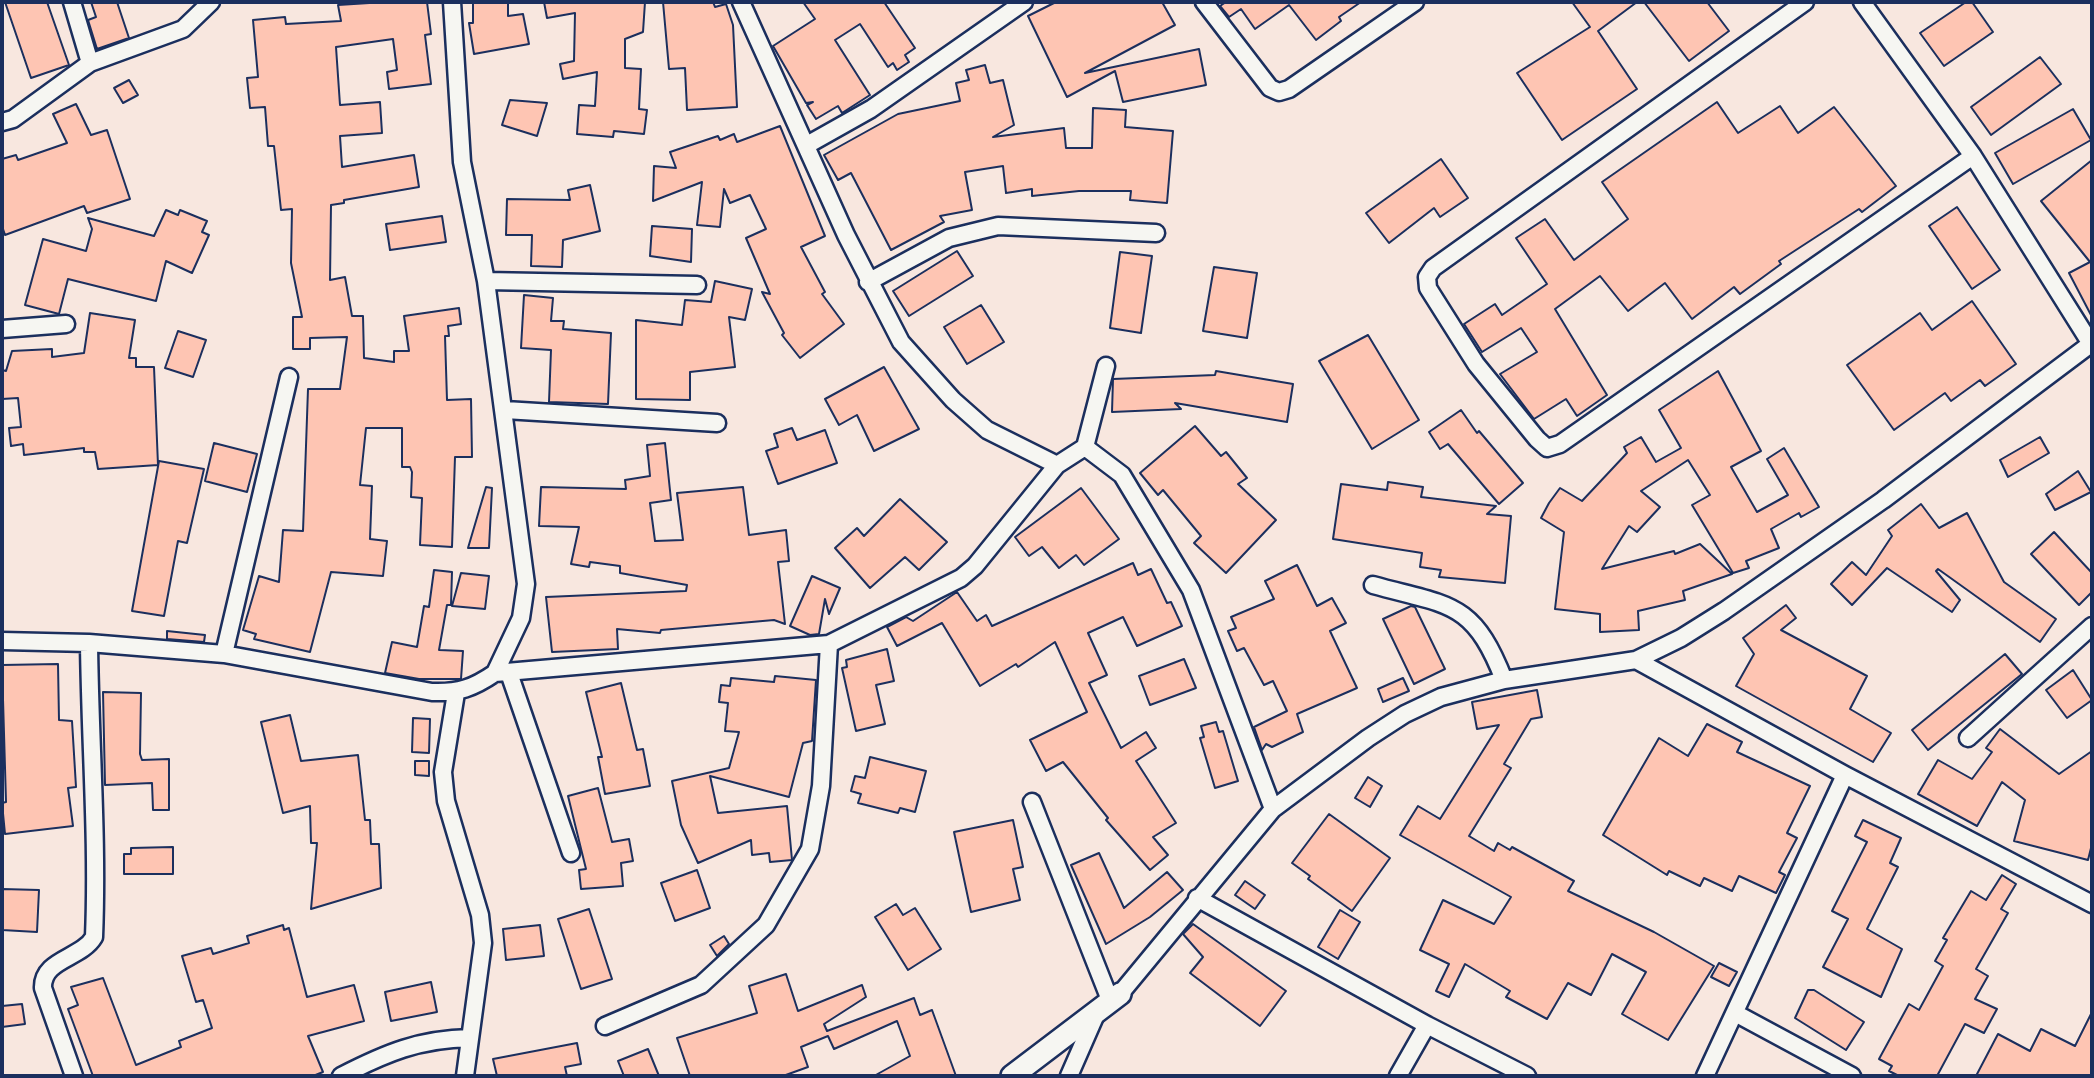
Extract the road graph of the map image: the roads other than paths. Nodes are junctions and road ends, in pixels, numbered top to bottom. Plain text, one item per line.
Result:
1 (72, 2) edge
2 (211, 2) edge
3 (452, 2) edge
4 (741, 2) edge
5 (1024, 2) edge
6 (1204, 2) edge
7 (1415, 2) edge
8 (1805, 2) edge
9 (1862, 2) edge
10 (90, 63) junction
11 (2, 122) edge
12 (807, 145) junction
13 (1973, 156) junction
14 (1156, 233) dead end
15 (486, 281) junction
16 (868, 282) junction
17 (697, 285) dead end
18 (66, 324) dead end
19 (2, 329) edge
20 (2091, 344) edge
21 (1106, 366) dead end
22 (289, 377) dead end
23 (505, 410) junction
24 (717, 423) dead end
25 (1085, 447) junction
26 (1057, 465) junction
27 (1373, 585) dead end
28 (2092, 626) edge
29 (2, 641) edge
30 (89, 643) junction
31 (829, 644) junction
32 (224, 654) junction
33 (1636, 660) junction
34 (502, 673) junction
35 (1504, 680) junction
36 (456, 693) junction
37 (1968, 738) dead end
38 (1845, 775) junction
39 (1032, 802) dead end
40 (1273, 809) junction
41 (571, 853) dead end
42 (1197, 898) junction
43 (2092, 904) edge
44 (1109, 1002) junction
45 (1735, 1013) junction
46 (1426, 1025) junction
47 (605, 1026) dead end
48 (470, 1038) junction
49 (74, 1076) edge
50 (341, 1076) edge
51 (465, 1076) edge
52 (1012, 1076) edge
53 (1069, 1076) edge
54 (1398, 1076) edge
55 (1527, 1076) edge
56 (1705, 1076) edge
57 (1852, 1076) edge

1 - 10 street
2 - 10 street
3 - 15 street
4 - 12 street
5 - 12 street
6 - 7 street
8 - 13 street
9 - 13 street
10 - 11 street
12 - 16 street
13 - 20 street
14 - 16 street
15 - 17 street
15 - 23 street
16 - 26 street
18 - 19 street
20 - 33 street
21 - 25 street
22 - 32 street
23 - 24 street
23 - 34 street
25 - 26 street
25 - 40 street
26 - 31 street
27 - 35 street
28 - 37 street
29 - 30 street
30 - 32 street
30 - 49 street
31 - 34 street
31 - 47 street
32 - 36 street
33 - 35 street
33 - 38 street
34 - 36 street
34 - 41 street
35 - 40 street
36 - 48 street
38 - 43 street
38 - 45 street
39 - 44 street
40 - 42 street
42 - 44 street
42 - 46 street
44 - 52 street
44 - 53 street
45 - 56 street
45 - 57 street
46 - 54 street
46 - 55 street
48 - 50 street
48 - 51 street

